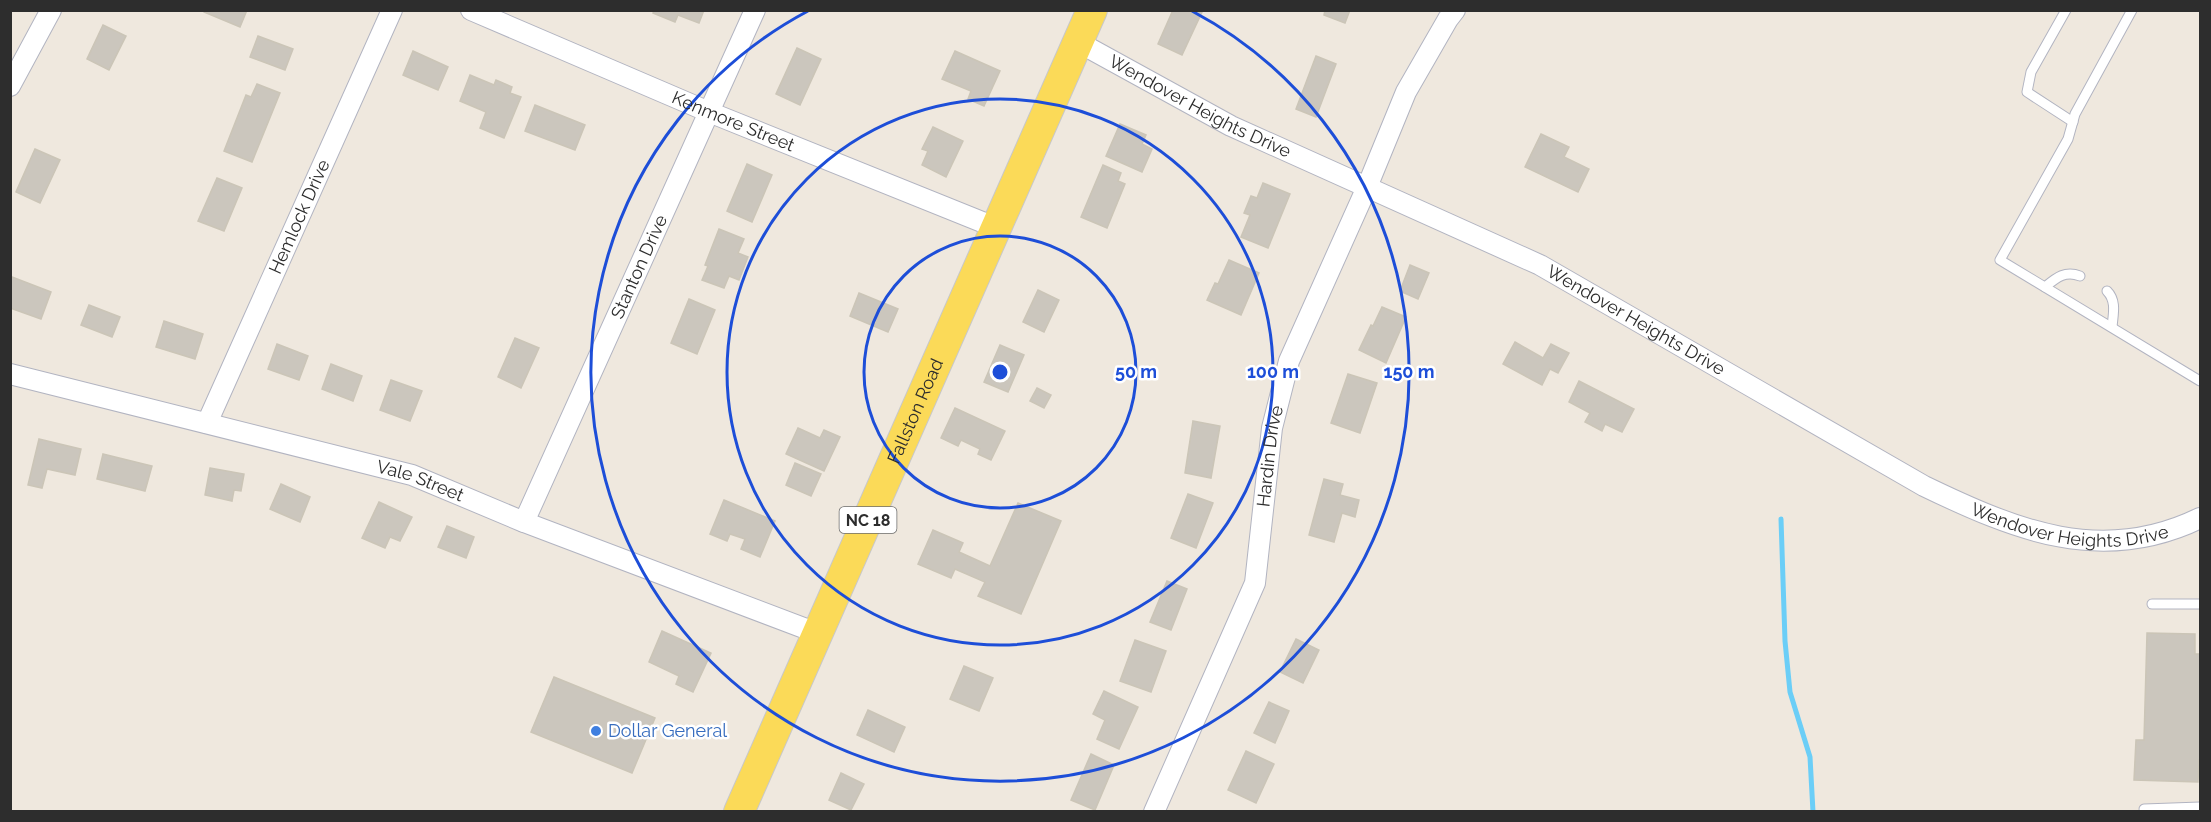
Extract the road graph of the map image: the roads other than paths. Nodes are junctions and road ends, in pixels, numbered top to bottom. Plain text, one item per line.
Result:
1 (51, 10) edge
2 (392, 10) edge
3 (471, 10) edge
4 (755, 10) edge
5 (1092, 10) edge
6 (1455, 10) edge
7 (2066, 10) edge
8 (2132, 10) edge
9 (1078, 42) junction
10 (10, 86) edge
11 (709, 112) junction
12 (2073, 122) junction
13 (1367, 187) junction
14 (997, 228) junction
15 (2080, 276) dead end
16 (2045, 287) junction
17 (2107, 291) dead end
18 (2112, 327) junction
19 (10, 374) edge
20 (2200, 381) edge
21 (207, 423) junction
22 (524, 522) junction
23 (2200, 523) edge
24 (2152, 604) dead end
25 (2200, 604) edge
26 (817, 633) junction
27 (2200, 807) edge
28 (2144, 809) dead end
29 (739, 812) edge
30 (1154, 812) edge

1 - 10 street
2 - 21 street, Hemlock Drive
3 - 11 street, Kenmore Street
4 - 11 street, Stanton Drive
5 - 9 main road, Fallston Road / NC 18
6 - 13 street, Hardin Drive
7 - 12 lane
8 - 12 lane
9 - 13 street, Wendover Heights Drive
9 - 14 main road, Fallston Road / NC 18
11 - 14 street, Kenmore Street
11 - 22 street, Stanton Drive
12 - 16 lane
13 - 23 street, Wendover Heights Drive
13 - 30 street, Hardin Drive
14 - 26 main road, Fallston Road / NC 18
15 - 16 lane
16 - 18 lane
17 - 18 lane
18 - 20 lane
19 - 21 street, Vale Street
21 - 22 street, Vale Street
22 - 26 street, Vale Street
24 - 25 lane
26 - 29 main road, Fallston Road / NC 18
27 - 28 lane

